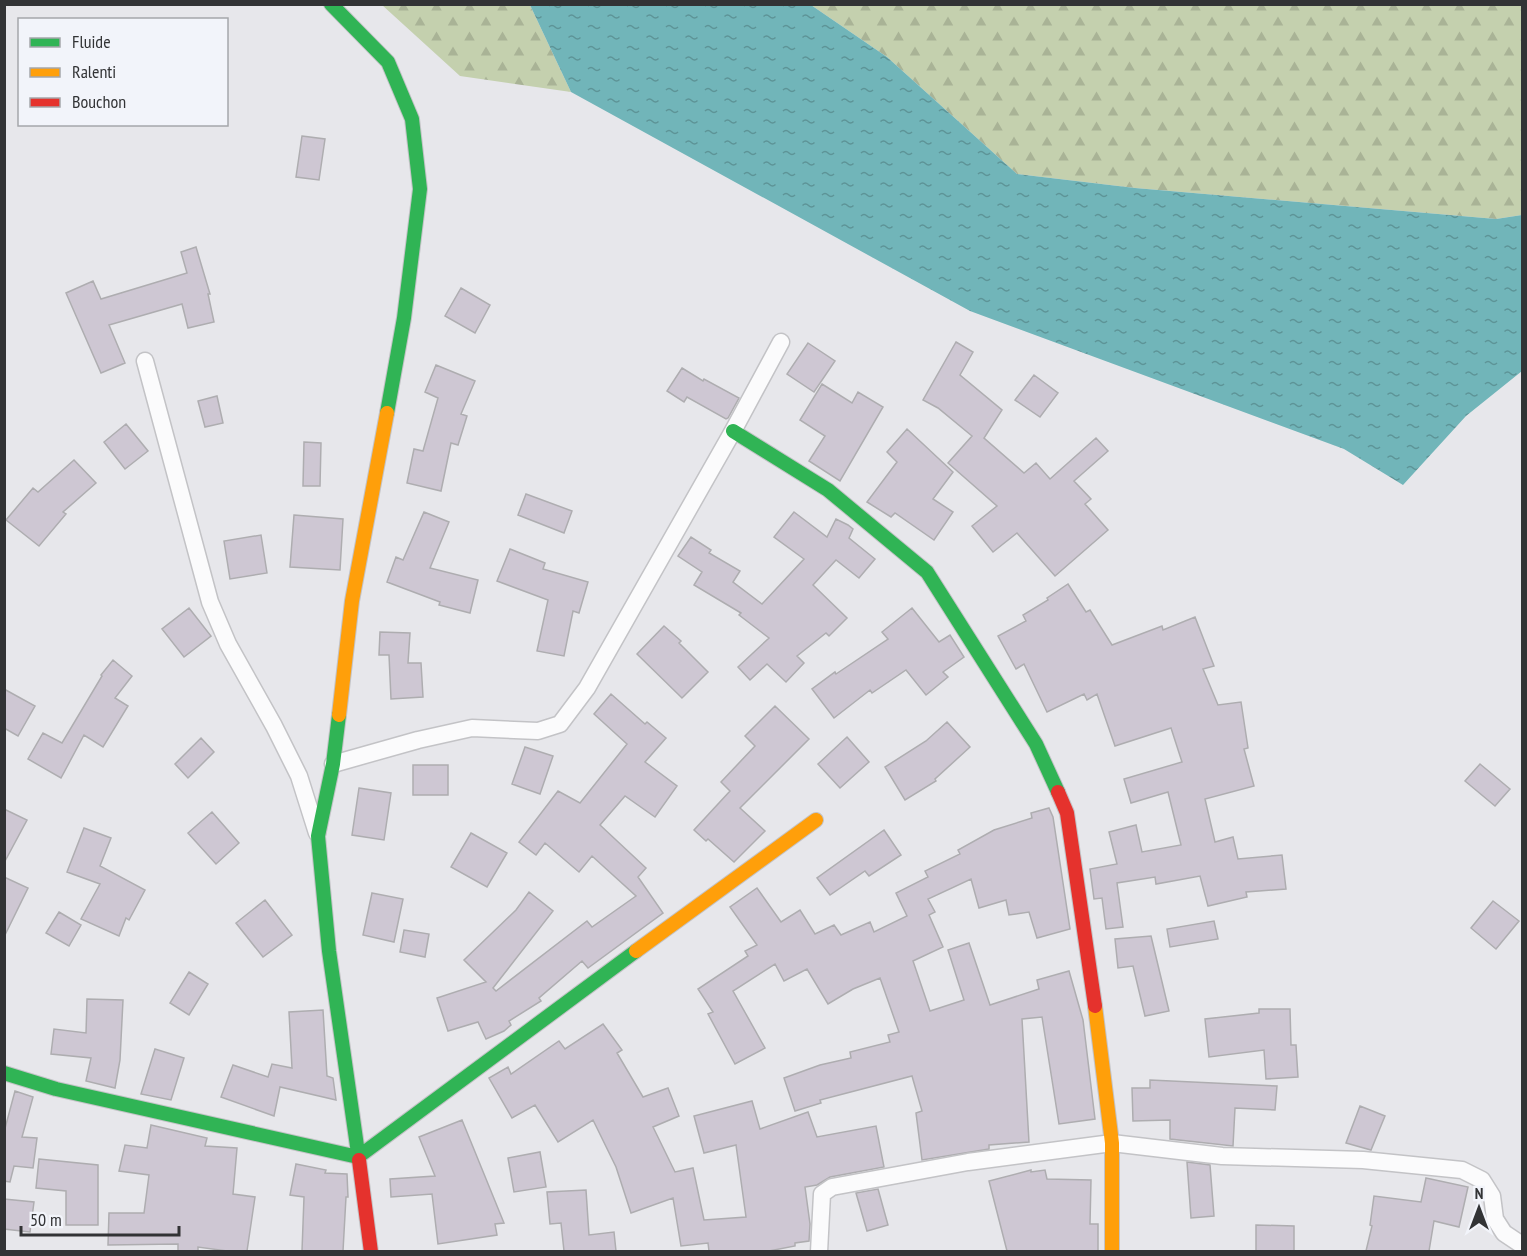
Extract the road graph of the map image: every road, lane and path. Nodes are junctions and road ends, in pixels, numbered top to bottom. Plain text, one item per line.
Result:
1 (331, 4) edge
2 (781, 342) dead end
3 (145, 361) dead end
4 (733, 431) junction
5 (333, 764) junction
6 (816, 820) dead end
7 (318, 836) junction
8 (4, 1073) edge
9 (1112, 1143) junction
10 (358, 1157) junction
11 (1522, 1245) edge
12 (371, 1251) edge
13 (819, 1251) edge
14 (1112, 1251) edge

1 - 5 street
2 - 4 street
3 - 7 street
4 - 5 street
4 - 9 street
5 - 7 street
6 - 10 street
7 - 10 street
8 - 10 street
9 - 11 street
9 - 13 street
9 - 14 street
10 - 12 street

